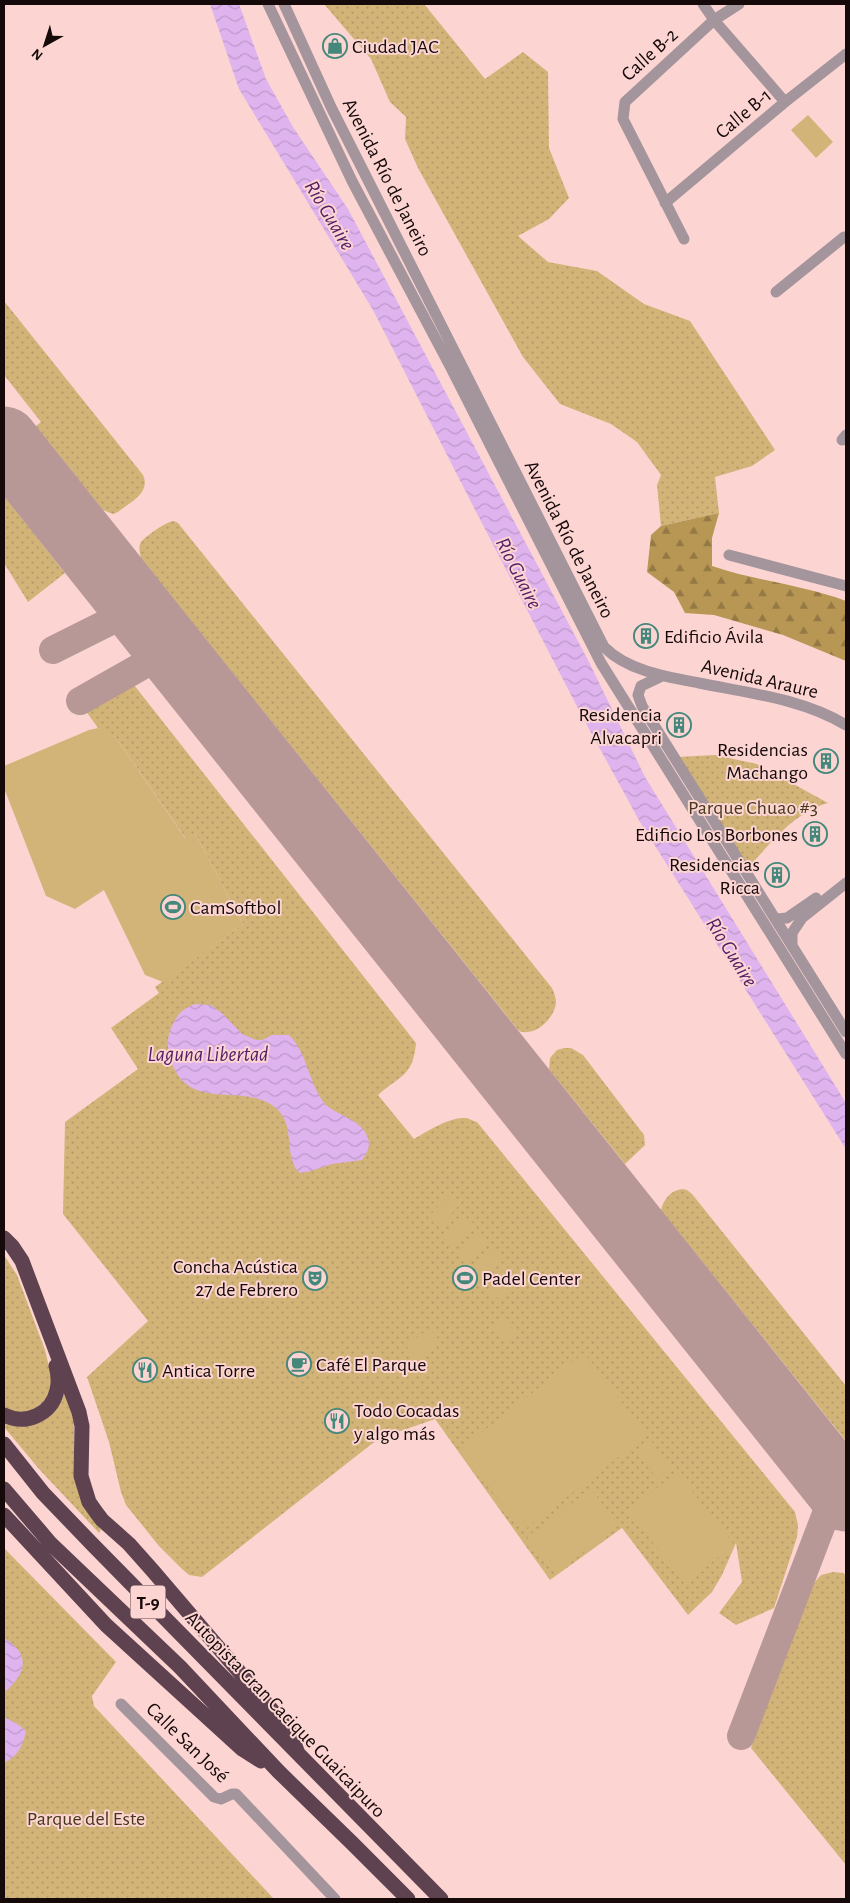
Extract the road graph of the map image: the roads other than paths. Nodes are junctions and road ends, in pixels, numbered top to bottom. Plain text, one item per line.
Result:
1 (268, 4) edge
2 (284, 4) edge
3 (703, 4) edge
4 (739, 4) edge
5 (714, 20) junction
6 (846, 54) edge
7 (785, 102) junction
8 (665, 203) junction
9 (846, 237) edge
10 (684, 239) dead end
11 (776, 292) dead end
12 (729, 555) dead end
13 (846, 586) edge
14 (662, 676) junction
15 (846, 726) edge
16 (697, 818) junction
17 (740, 864) junction
18 (846, 874) edge
19 (846, 883) edge
20 (776, 919) junction
21 (792, 944) junction
22 (846, 1032) edge
23 (846, 1054) edge
24 (4, 1238) edge
25 (4, 1244) edge
26 (4, 1415) edge
27 (4, 1444) edge
28 (4, 1489) edge
29 (4, 1515) edge
30 (121, 1704) dead end
31 (298, 1755) junction
32 (279, 1772) junction
33 (335, 1899) edge
34 (408, 1899) edge
35 (441, 1899) edge

1 - 16 street, Avenida Río de Janeiro
2 - 14 street, Avenida Río de Janeiro
3 - 5 street
4 - 5 street, Calle B-2
5 - 7 street
5 - 8 street, Calle B-2
6 - 7 street, Calle B-1
7 - 8 street, Calle B-1
8 - 10 street, Calle B-2
9 - 11 street
12 - 13 street
14 - 15 street, Avenida Araure
14 - 17 street
16 - 17 street
16 - 23 street, Avenida Río de Janeiro
17 - 20 street
18 - 20 street
19 - 21 street
20 - 21 street
21 - 22 street
24 - 31 highway
25 - 26 highway
27 - 31 highway, Autopista Gran Cacique Guaicaipuro / T-9
28 - 32 highway, Autopista Gran Cacique Guaicaipuro / T-9
29 - 32 highway
30 - 33 street, Calle San José
31 - 35 highway, Autopista Gran Cacique Guaicaipuro / T-9
32 - 34 highway, Autopista Gran Cacique Guaicaipuro / T-9

